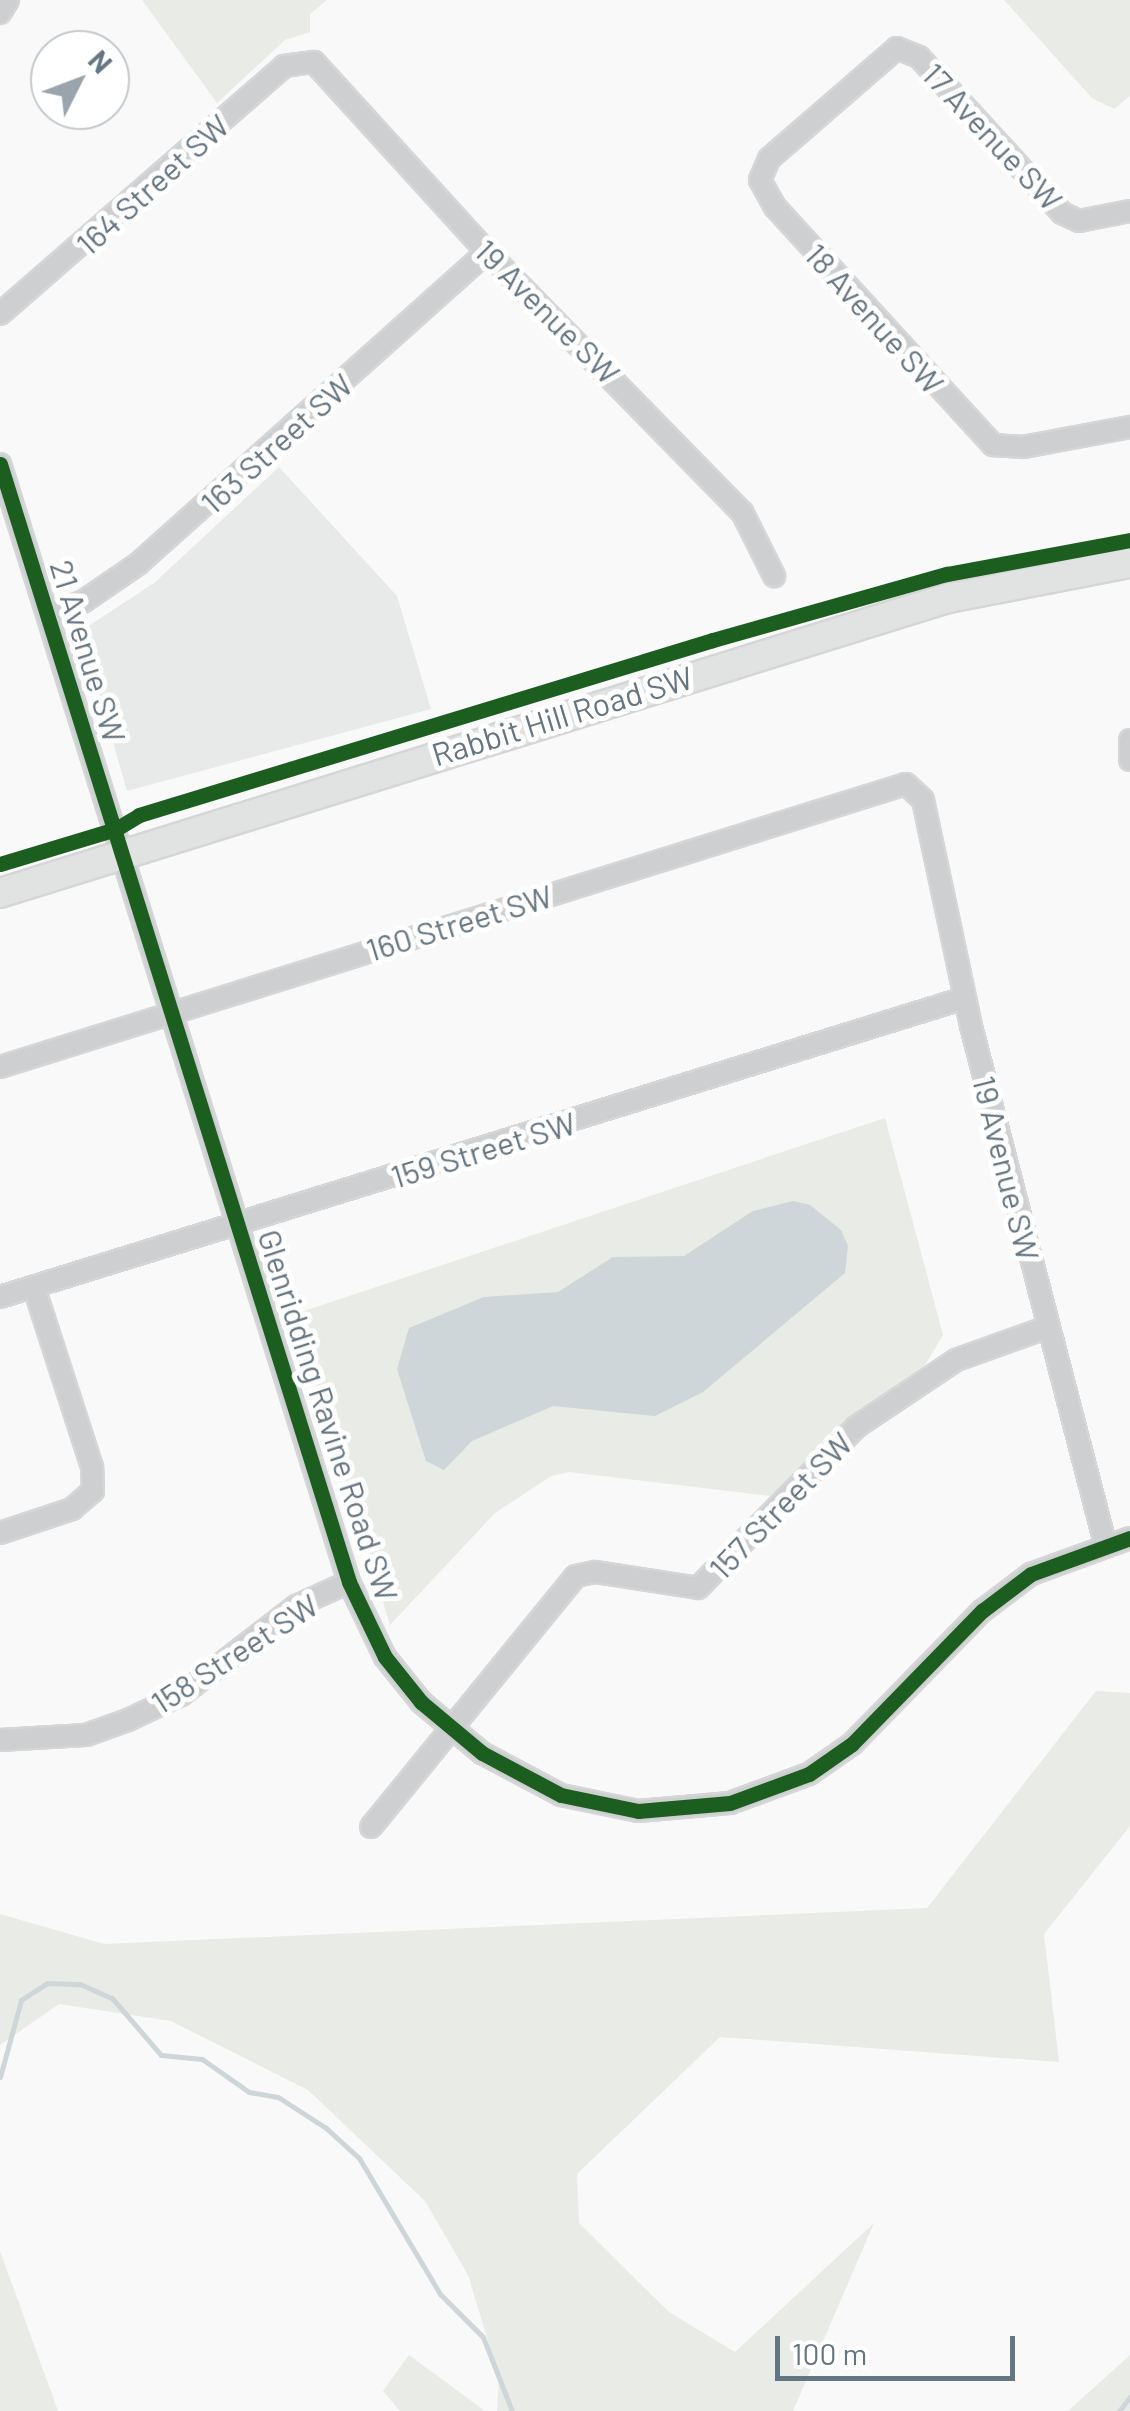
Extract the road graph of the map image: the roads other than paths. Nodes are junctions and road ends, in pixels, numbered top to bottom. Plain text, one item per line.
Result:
1 (8, 0) edge
2 (0, 13) edge
3 (908, 50) joint
4 (306, 59) joint
5 (1130, 211) edge
6 (487, 252) junction
7 (0, 314) edge
8 (1130, 428) edge
9 (0, 464) edge
10 (1130, 562) edge
11 (774, 576) dead end
12 (50, 613) junction
13 (1130, 740) edge
14 (1130, 760) edge
15 (917, 791) joint
16 (124, 854) junction
17 (0, 893) edge
18 (965, 998) junction
19 (173, 1014) junction
20 (0, 1067) edge
21 (239, 1225) junction
22 (36, 1290) junction
23 (0, 1297) edge
24 (1048, 1327) junction
25 (0, 1533) edge
26 (1130, 1538) edge
27 (1105, 1543) junction
28 (350, 1582) junction
29 (450, 1730) junction
30 (0, 1740) edge
31 (371, 1827) dead end

1 - 2 street
3 - 5 street, 17 Avenue SW
3 - 8 street, 18 Avenue SW
4 - 6 street, 19 Avenue SW
4 - 7 street, 164 Street SW
6 - 11 street, 19 Avenue SW
6 - 12 street, 163 Street SW
9 - 12 street, 21 Avenue SW
10 - 16 main road, Rabbit Hill Road SW
12 - 16 street, 21 Avenue SW
13 - 14 street
15 - 18 street, 19 Avenue SW
15 - 19 street, 160 Street SW
16 - 17 main road, Rabbit Hill Road SW
16 - 19 street, Glenridding Ravine Road SW
18 - 21 street, 159 Street SW
18 - 24 street, 19 Avenue SW
19 - 20 street, 160 Street SW
19 - 21 street, Glenridding Ravine Road SW
21 - 22 street, 159 Street SW
21 - 28 street, Glenridding Ravine Road SW
22 - 23 street, 159 Street SW
22 - 25 street
24 - 27 street, 19 Avenue SW
24 - 29 street, 157 Street SW
26 - 27 street, Glenridding Ravine Road SW
27 - 29 street, Glenridding Ravine Road SW
28 - 29 street, Glenridding Ravine Road SW
28 - 30 street, 158 Street SW
29 - 31 street, 157 Street SW

